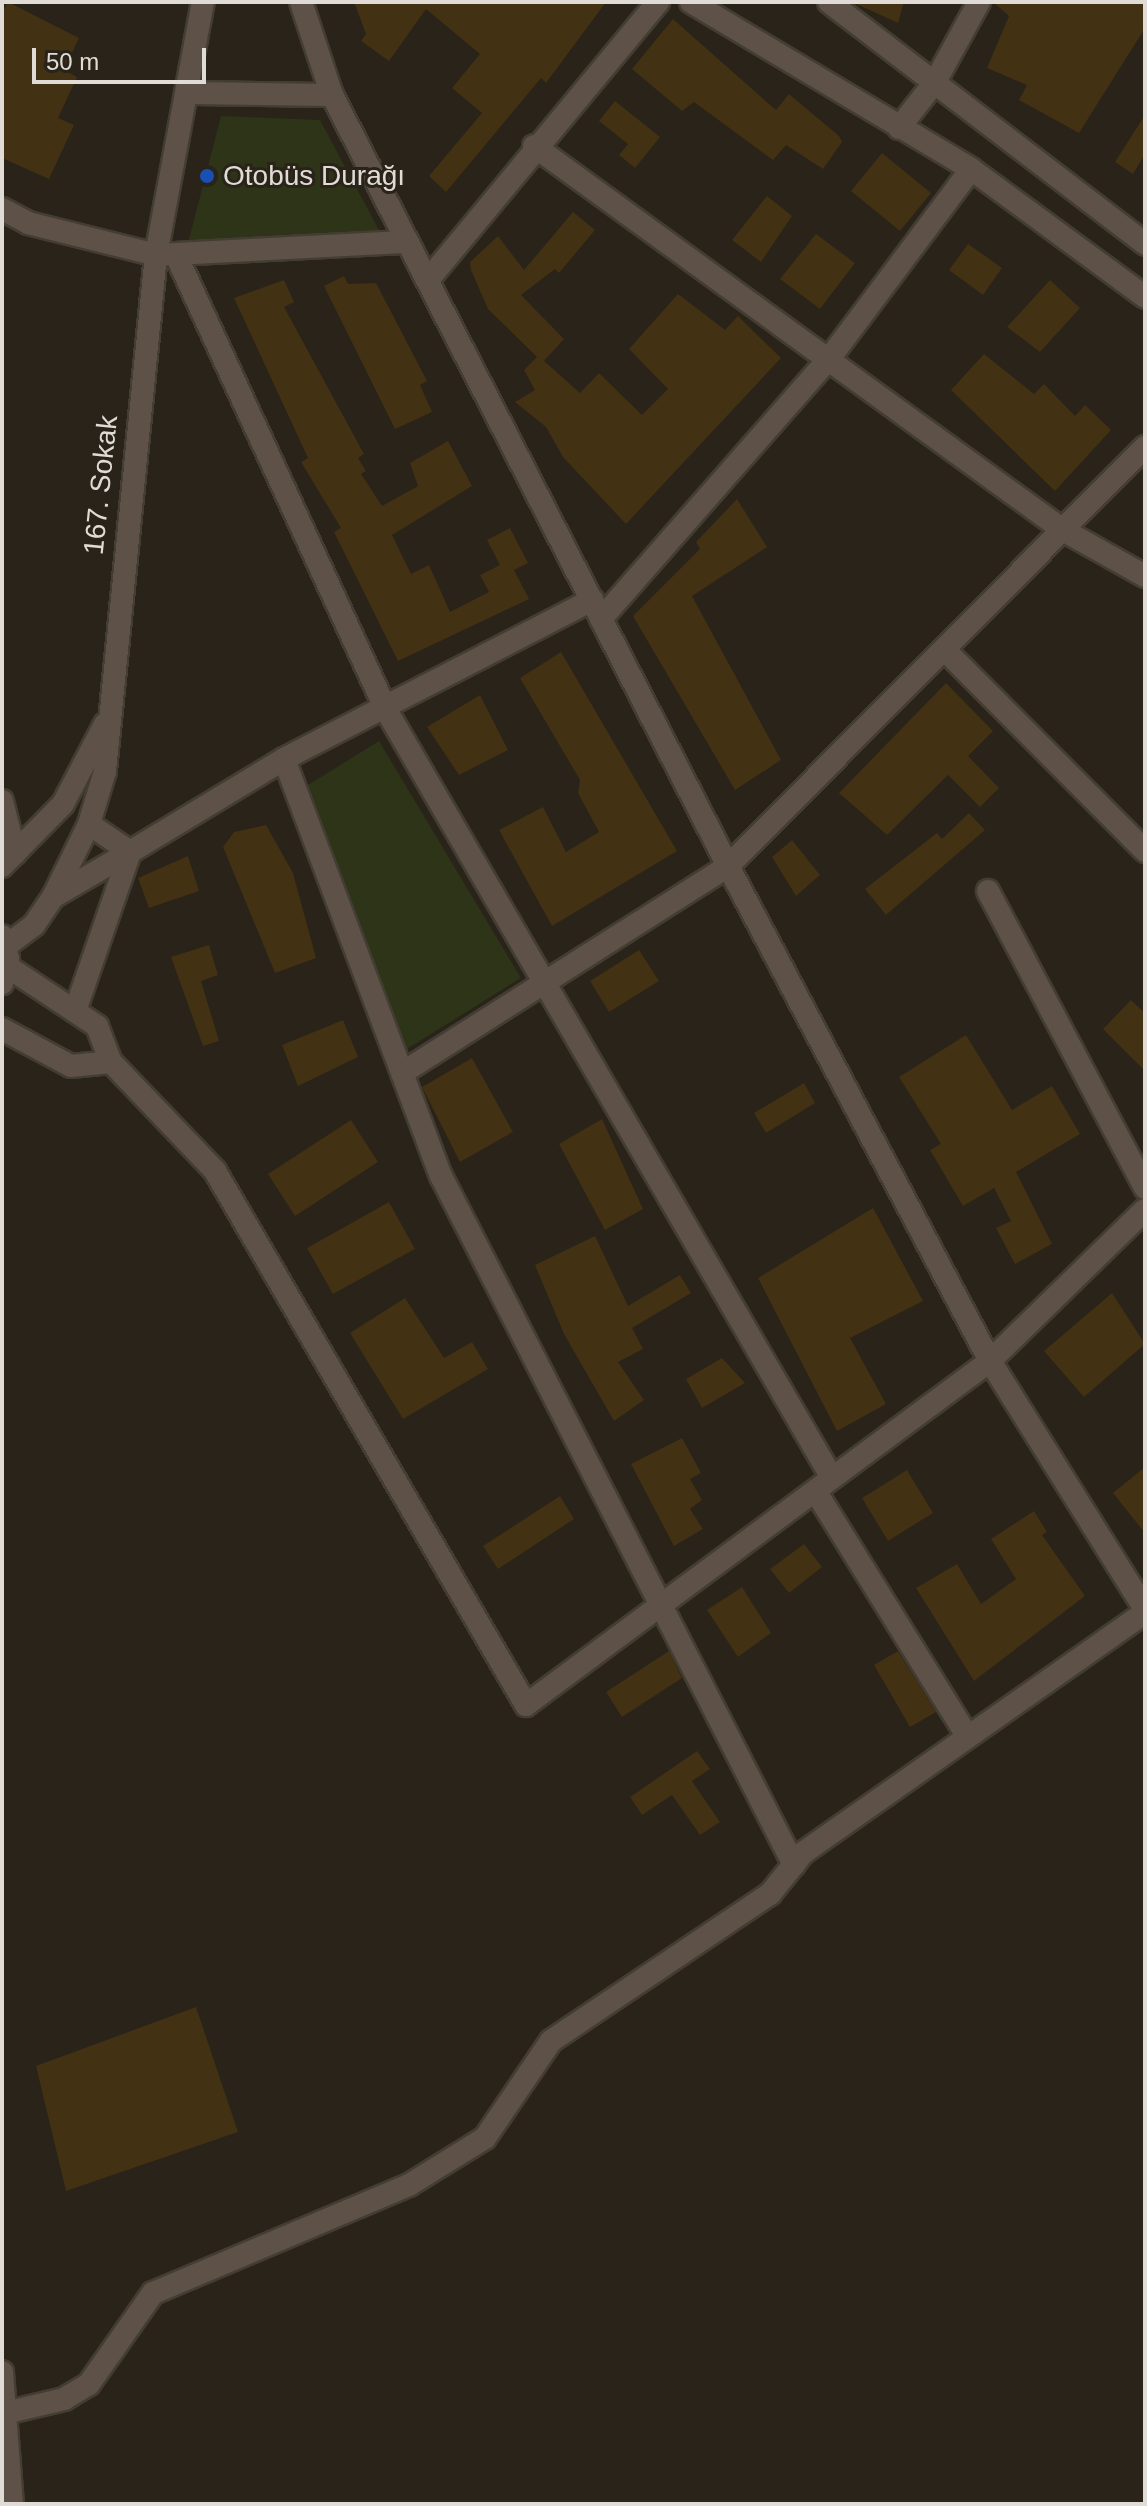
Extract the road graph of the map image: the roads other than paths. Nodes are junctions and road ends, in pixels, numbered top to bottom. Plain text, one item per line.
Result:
1 (203, 2) edge
2 (301, 2) edge
3 (658, 2) edge
4 (691, 2) edge
5 (829, 2) edge
6 (979, 2) edge
7 (860, 11) edge
8 (935, 82) junction
9 (187, 93) junction
10 (332, 95) junction
11 (899, 128) junction
12 (534, 146) junction
13 (971, 169) junction
14 (2, 209) edge
15 (408, 242) junction
16 (1145, 244) edge
17 (166, 255) junction
18 (428, 280) junction
19 (1145, 297) edge
20 (829, 359) junction
21 (1145, 447) edge
22 (1063, 530) junction
23 (1145, 576) edge
24 (597, 610) junction
25 (944, 649) junction
26 (385, 708) junction
27 (105, 724) junction
28 (284, 759) junction
29 (2, 801) edge
30 (89, 824) junction
31 (1145, 851) edge
32 (130, 852) junction
33 (8, 860) edge
34 (728, 866) junction
35 (988, 891) dead end
36 (53, 897) junction
37 (4, 958) edge
38 (544, 982) junction
39 (75, 1011) junction
40 (2, 1029) edge
41 (111, 1062) junction
42 (402, 1073) junction
43 (1145, 1188) edge
44 (1145, 1210) edge
45 (990, 1361) junction
46 (824, 1485) junction
47 (656, 1606) junction
48 (1145, 1611) edge
49 (966, 1734) junction
50 (794, 1865) junction
51 (2, 2372) edge
52 (5, 2413) junction
53 (12, 2504) edge

1 - 9 street, 167. Sokak
2 - 10 street
3 - 12 street
4 - 11 street
5 - 7 street
6 - 8 street
7 - 8 street
8 - 11 street
8 - 16 street
9 - 10 street
9 - 17 street, 167. Sokak
10 - 15 street
11 - 13 street
12 - 18 street
12 - 20 street
13 - 19 street
13 - 20 street
14 - 17 street
15 - 17 street
15 - 18 street
17 - 26 street
17 - 27 street, 167. Sokak
18 - 24 street
20 - 22 street
20 - 24 street
21 - 22 street
22 - 23 street
22 - 25 street
24 - 26 street
24 - 34 street
25 - 31 street
25 - 34 street
26 - 28 street
26 - 38 street
27 - 30 street, 167. Sokak
27 - 33 street
28 - 32 street
28 - 42 street
29 - 33 street
30 - 32 street
30 - 36 street, 167. Sokak
32 - 36 street
32 - 39 street
34 - 38 street
34 - 45 street
35 - 43 street
36 - 37 street, 167. Sokak
37 - 39 street
38 - 42 street
38 - 46 street
39 - 41 street
40 - 41 street
41 - 47 street
42 - 47 street
44 - 45 street
45 - 46 street
45 - 48 street
46 - 47 street
46 - 49 street
47 - 50 street
48 - 49 street
49 - 50 street
50 - 52 street
51 - 52 street
52 - 53 street

